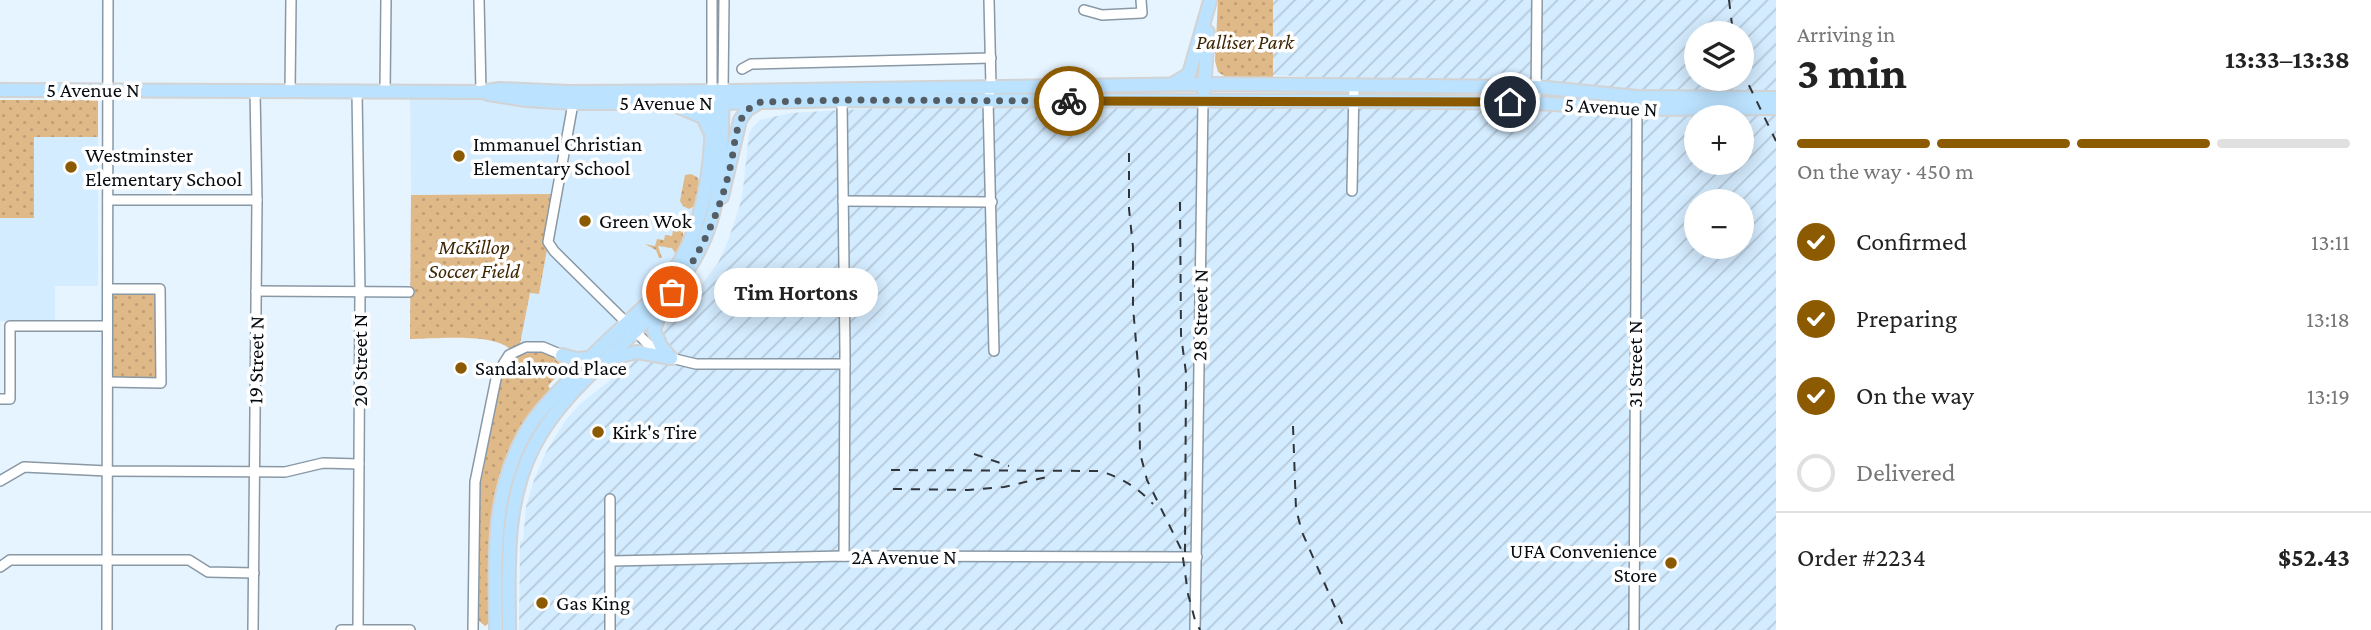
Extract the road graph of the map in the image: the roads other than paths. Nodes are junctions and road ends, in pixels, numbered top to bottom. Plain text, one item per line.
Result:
1 (108, 0) edge
2 (291, 0) edge
3 (386, 0) edge
4 (479, 0) edge
5 (712, 0) edge
6 (724, 0) edge
7 (989, 0) edge
8 (1142, 0) edge
9 (1210, 0) edge
10 (1537, 0) edge
11 (1084, 10) dead end
12 (991, 58) junction
13 (741, 69) dead end
14 (1205, 84) junction
15 (1166, 85) junction
16 (1354, 86) junction
17 (991, 87) junction
18 (1537, 87) junction
19 (0, 90) edge
20 (108, 90) junction
21 (255, 91) junction
22 (290, 91) junction
23 (357, 91) junction
24 (385, 91) junction
25 (481, 92) junction
26 (574, 97) junction
27 (717, 97) junction
28 (1776, 98) edge
29 (842, 100) junction
30 (988, 100) junction
31 (1203, 101) junction
32 (1353, 101) junction
33 (761, 102) junction
34 (665, 103) junction
35 (1536, 103) junction
36 (1637, 103) junction
37 (1776, 108) edge
38 (712, 136) junction
39 (1352, 191) dead end
40 (108, 200) junction
41 (257, 200) junction
42 (843, 201) junction
43 (992, 202) junction
44 (711, 223) junction
45 (108, 289) junction
46 (256, 291) junction
47 (409, 292) dead end
48 (360, 293) junction
49 (664, 301) junction
50 (107, 326) junction
51 (631, 327) junction
52 (994, 351) dead end
53 (562, 355) junction
54 (589, 358) junction
55 (671, 358) junction
56 (603, 362) junction
57 (845, 364) junction
58 (570, 379) junction
59 (107, 382) junction
60 (5, 399) edge
61 (359, 464) junction
62 (107, 471) junction
63 (255, 472) junction
64 (0, 481) edge
65 (610, 499) dead end
66 (844, 556) junction
67 (1196, 557) junction
68 (107, 561) junction
69 (611, 561) junction
70 (0, 567) edge
71 (254, 573) junction
72 (358, 629) edge
73 (107, 630) edge
74 (253, 630) edge
75 (341, 630) edge
76 (410, 630) edge
77 (473, 630) edge
78 (496, 630) edge
79 (509, 630) edge
80 (610, 630) edge
81 (1195, 630) edge
82 (1634, 630) edge

1 - 20 street
2 - 22 street
3 - 24 street
4 - 25 street
5 - 27 street
6 - 27 street
7 - 12 street
8 - 11 street
9 - 14 main road, 28 Street N
9 - 15 main road
10 - 18 street
12 - 13 street
12 - 17 street
14 - 15 main road, 5 Avenue N
14 - 16 main road, 5 Avenue N
14 - 31 main road, 28 Street N
15 - 17 main road, 5 Avenue N
16 - 18 main road, 5 Avenue N
16 - 32 street
17 - 27 main road, 5 Avenue N
17 - 30 street
18 - 35 street
18 - 36 main road, 5 Avenue N
19 - 20 main road, 5 Avenue N
20 - 21 main road, 5 Avenue N
20 - 40 street
21 - 22 main road, 5 Avenue N
21 - 41 street, 19 Street N
22 - 23 main road, 5 Avenue N
23 - 24 main road, 5 Avenue N
23 - 48 street, 20 Street N
24 - 25 main road, 5 Avenue N
25 - 26 main road, 5 Avenue N
26 - 27 main road, 5 Avenue N
26 - 34 main road, 5 Avenue N
26 - 51 street
27 - 33 main road, 5 Avenue N
27 - 34 main road, 5 Avenue N
27 - 38 main road
27 - 44 main road
28 - 36 main road, 5 Avenue N
29 - 30 main road, 5 Avenue N
29 - 33 main road, 5 Avenue N
29 - 42 street
30 - 31 main road, 5 Avenue N
30 - 43 street
31 - 32 main road, 5 Avenue N
31 - 67 street, 28 Street N
32 - 35 main road, 5 Avenue N
32 - 39 street
33 - 44 main road
34 - 38 main road
35 - 36 main road, 5 Avenue N
36 - 37 main road, 5 Avenue N
36 - 82 street, 31 Street N
38 - 51 main road
40 - 41 street
40 - 45 street
41 - 46 street, 19 Street N
42 - 43 street
42 - 57 street
43 - 52 street
44 - 49 main road
45 - 50 street
45 - 59 street
46 - 48 street
46 - 63 street, 19 Street N
47 - 48 street
48 - 61 street, 20 Street N
49 - 51 main road
49 - 55 main road
50 - 59 street
50 - 60 street
51 - 54 main road
51 - 55 street
51 - 56 main road
53 - 54 main road
53 - 58 main road
53 - 77 street
54 - 58 main road
55 - 56 main road
55 - 57 street
56 - 79 main road
57 - 66 street
58 - 78 main road
59 - 62 street
61 - 63 street
61 - 72 street, 20 Street N
62 - 63 street
62 - 64 street
62 - 68 street
63 - 71 street, 19 Street N
65 - 69 street
66 - 67 street, 2A Avenue N
66 - 69 street, 2A Avenue N
67 - 81 street, 28 Street N
68 - 70 street
68 - 71 street
68 - 73 street
69 - 80 street
71 - 74 street, 19 Street N
72 - 75 street
72 - 76 street

